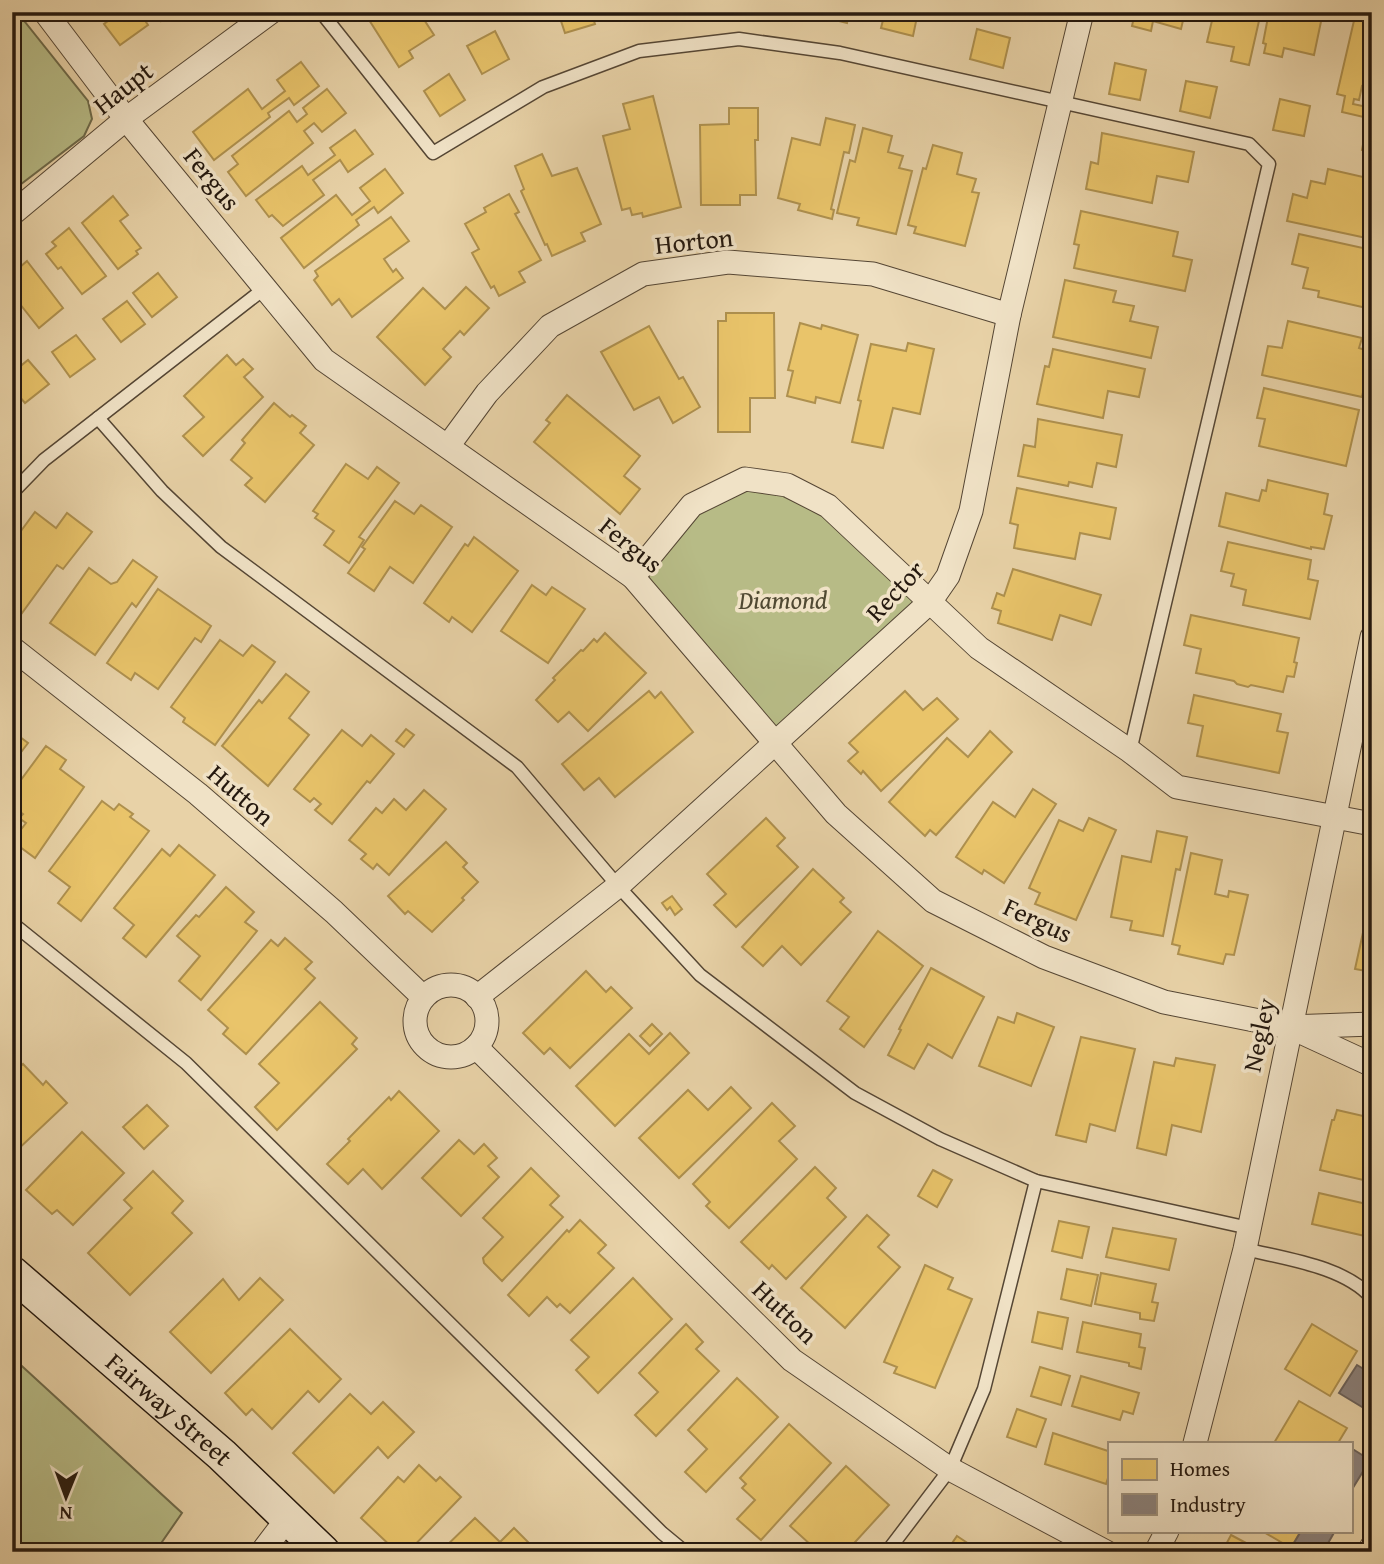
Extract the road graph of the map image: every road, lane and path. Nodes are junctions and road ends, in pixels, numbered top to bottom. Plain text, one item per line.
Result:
1 (45, 12) edge
2 (271, 12) edge
3 (321, 12) edge
4 (1082, 12) edge
5 (1060, 102) junction
6 (126, 119) junction
7 (12, 214) edge
8 (265, 288) junction
9 (1009, 315) junction
10 (98, 418) junction
11 (448, 446) junction
12 (12, 493) edge
13 (633, 577) junction
14 (930, 602) junction
15 (1372, 638) edge
16 (12, 648) edge
17 (774, 743) junction
18 (1130, 751) junction
19 (1334, 816) junction
20 (1372, 824) edge
21 (618, 886) junction
22 (12, 923) edge
23 (424, 997) junction
24 (477, 997) junction
25 (1372, 1024) edge
26 (1289, 1027) junction
27 (476, 1047) junction
28 (1372, 1065) edge
29 (1037, 1181) junction
30 (1247, 1239) junction
31 (12, 1273) edge
32 (1372, 1298) edge
33 (1195, 1442) edge
34 (950, 1469) junction
35 (287, 1519) junction
36 (1166, 1532) edge
37 (1372, 1546) edge
38 (262, 1552) edge
39 (323, 1552) edge
40 (685, 1552) edge
41 (887, 1552) edge
42 (1106, 1552) edge
43 (1156, 1552) edge
44 (1369, 1552) edge

1 - 6 street, Fergus
2 - 6 street, Haupt
3 - 5 lane
4 - 5 street, Rector
5 - 9 street, Rector
5 - 18 lane
6 - 7 street, Haupt
6 - 8 street, Fergus
8 - 10 lane
8 - 11 street, Fergus
9 - 11 street, Horton
9 - 14 street, Rector
10 - 12 lane
10 - 21 lane
11 - 13 street, Fergus
13 - 14 street
13 - 17 street, Fergus
14 - 17 street, Rector
14 - 18 street
15 - 19 street, Negley
16 - 23 street, Hutton
17 - 21 street, Rector
17 - 26 street, Fergus
18 - 19 street
19 - 20 street
19 - 26 street, Negley
21 - 24 street, Rector
21 - 29 lane
22 - 40 lane
23 - 24 street
23 - 27 street
24 - 27 street
25 - 26 street, Fergus
26 - 28 street, Fergus
26 - 30 street, Negley
27 - 34 street, Hutton
29 - 30 lane
29 - 34 lane
30 - 32 lane
30 - 33 street, Negley
31 - 35 street, Fairway Street
34 - 41 lane
34 - 42 street, Hutton
35 - 38 street
35 - 39 street, Fairway Street
36 - 43 street
37 - 44 street

